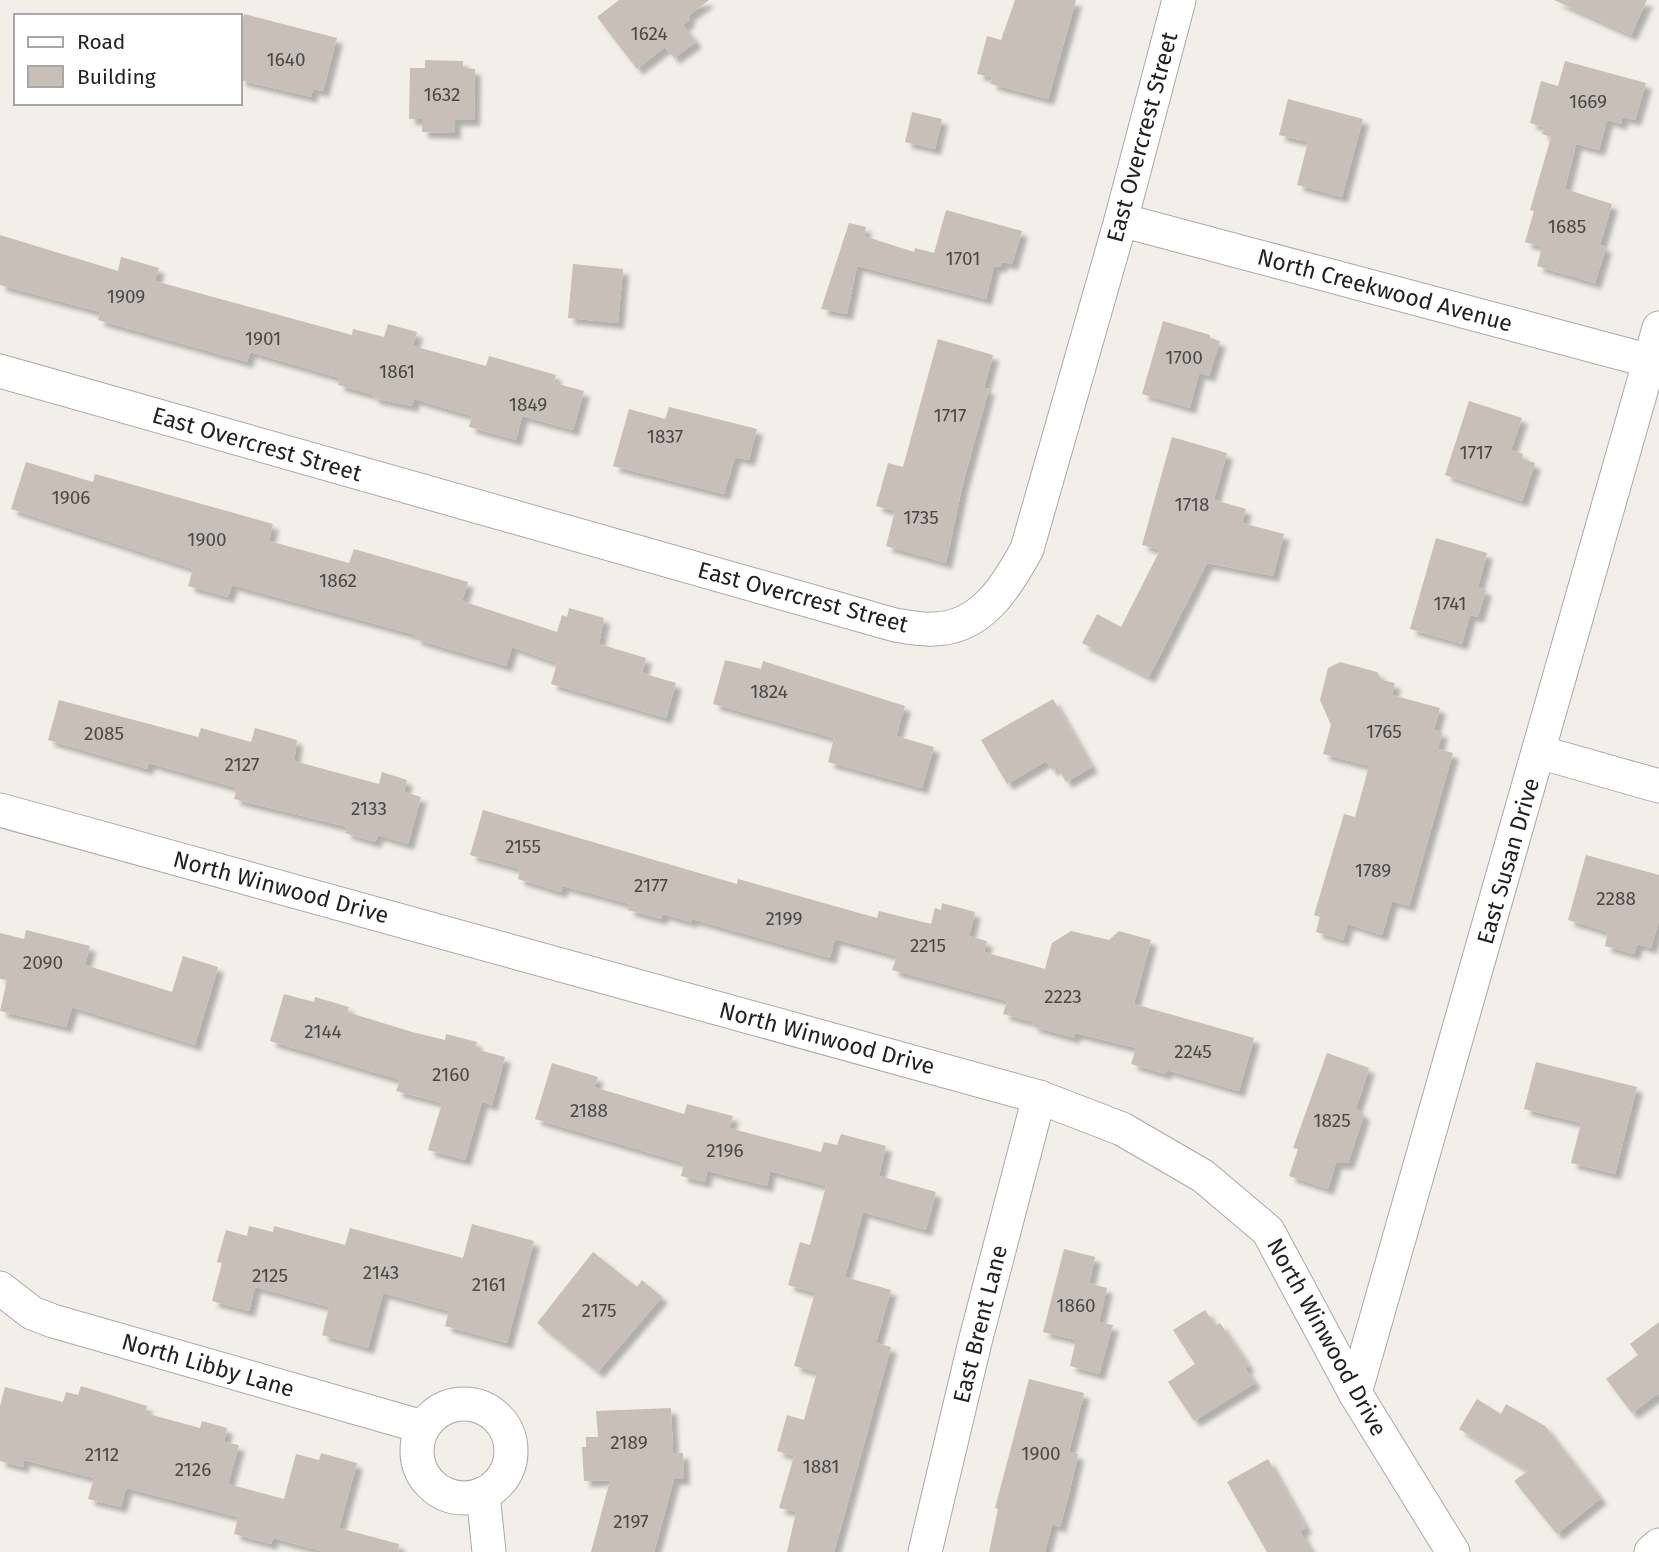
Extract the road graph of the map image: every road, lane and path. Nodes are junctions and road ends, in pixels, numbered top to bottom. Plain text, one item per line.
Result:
1 (1179, 0) edge
2 (1121, 220) junction
3 (1659, 328) edge
4 (1650, 361) junction
5 (0, 371) edge
6 (1539, 752) junction
7 (1659, 786) edge
8 (0, 810) edge
9 (1039, 1097) junction
10 (0, 1288) edge
11 (1355, 1393) junction
12 (423, 1427) junction
13 (483, 1494) junction
14 (1659, 1545) edge
15 (489, 1552) edge
16 (925, 1552) edge
17 (1453, 1552) edge
18 (1651, 1552) edge

1 - 2 street, East Overcrest Street
2 - 4 street, North Creekwood Avenue
2 - 5 street, East Overcrest Street
3 - 4 street, East Susan Drive
4 - 6 street, East Susan Drive
6 - 7 street
6 - 11 street, East Susan Drive
8 - 9 street, North Winwood Drive
9 - 11 street, North Winwood Drive
9 - 16 street, East Brent Lane
10 - 12 street, North Libby Lane
11 - 17 street, North Winwood Drive
12 - 13 street
12 - 13 street
13 - 15 street
14 - 18 street

